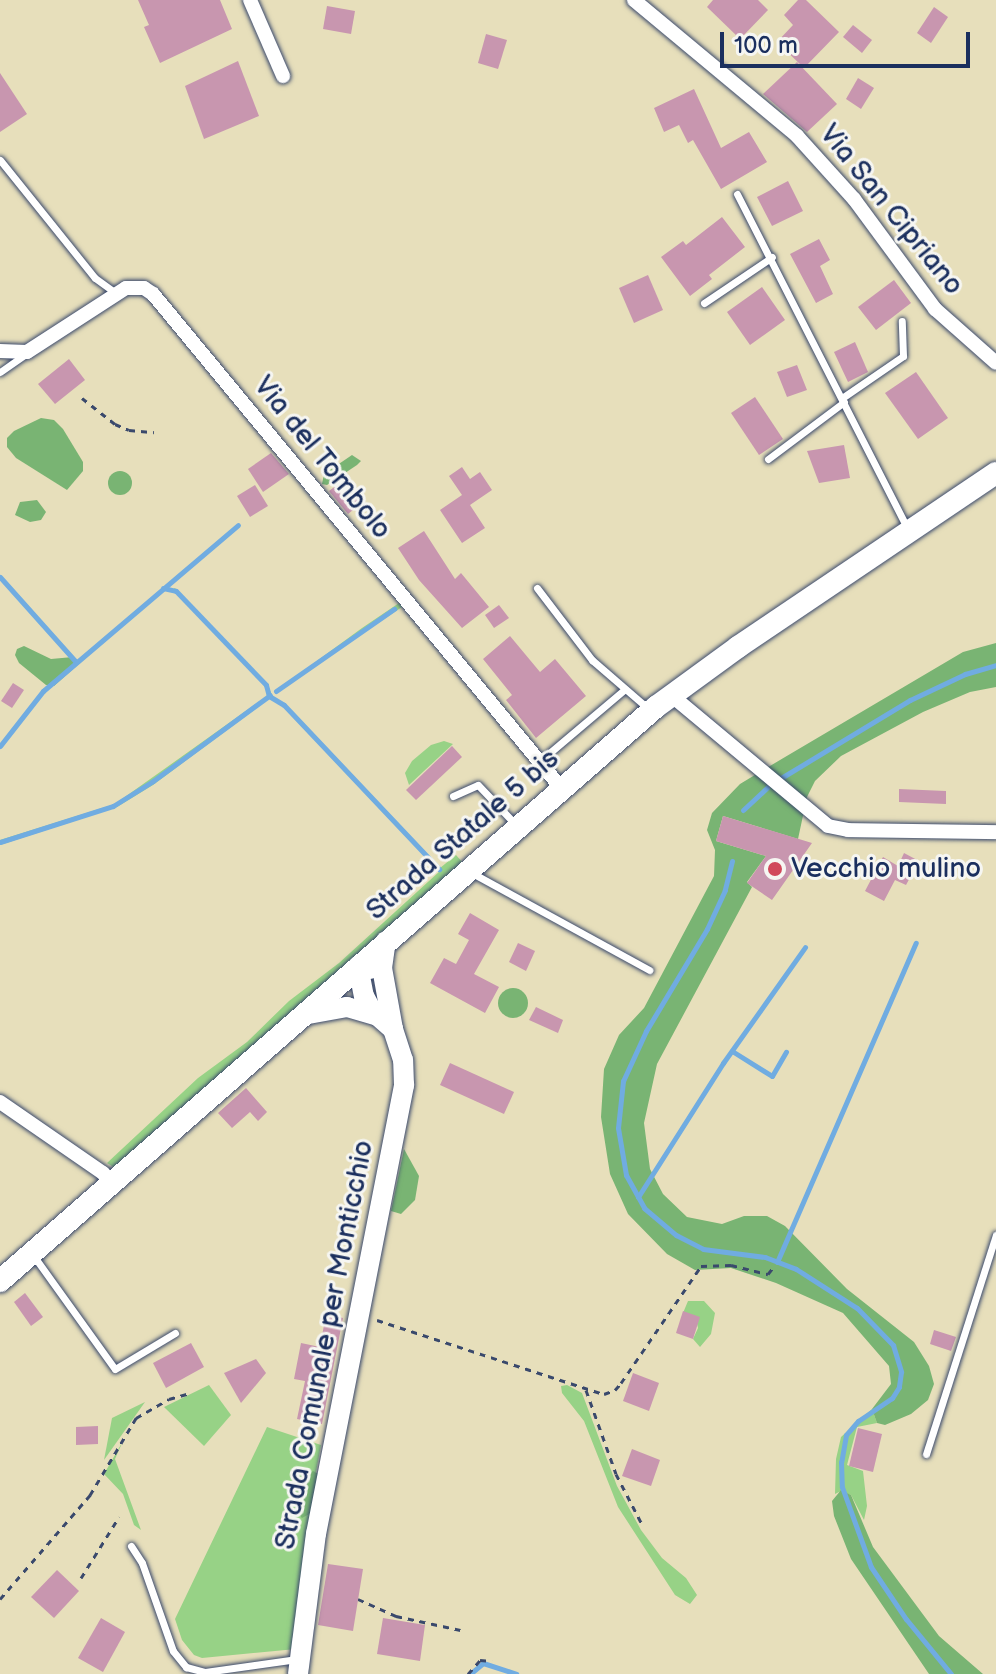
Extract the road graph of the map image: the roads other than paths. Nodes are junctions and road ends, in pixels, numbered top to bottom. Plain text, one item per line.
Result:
1 (250, 0) edge
2 (634, 0) edge
3 (283, 76) dead end
4 (0, 160) edge
5 (737, 194) dead end
6 (772, 257) junction
7 (116, 293) junction
8 (704, 303) dead end
9 (902, 321) dead end
10 (0, 351) edge
11 (27, 352) junction
12 (996, 363) edge
13 (0, 372) edge
14 (843, 400) junction
15 (768, 459) dead end
16 (996, 473) edge
17 (908, 530) junction
18 (537, 588) dead end
19 (625, 689) junction
20 (671, 695) junction
21 (651, 712) junction
22 (547, 755) dead end
23 (562, 789) junction
24 (453, 796) dead end
25 (518, 827) junction
26 (996, 832) edge
27 (468, 870) junction
28 (386, 941) junction
29 (358, 966) junction
30 (649, 970) dead end
31 (386, 1014) junction
32 (303, 1015) junction
33 (0, 1102) edge
34 (113, 1184) junction
35 (996, 1235) edge
36 (32, 1253) junction
37 (0, 1281) edge
38 (175, 1333) dead end
39 (926, 1454) dead end
40 (131, 1546) dead end
41 (299, 1666) edge

1 - 3 street
2 - 12 street, Via San Cipriano
4 - 7 lane
5 - 6 lane
6 - 8 lane
6 - 14 lane
7 - 11 street
7 - 23 street, Via del Tombolo
9 - 14 lane
10 - 11 street
11 - 13 lane
14 - 15 lane
14 - 17 lane
16 - 17 main road, Strada Statale 5 bis
17 - 20 main road, Strada Statale 5 bis
18 - 19 lane
19 - 21 lane
19 - 22 lane
20 - 21 main road, Strada Statale 5 bis
20 - 26 street
21 - 23 main road, Strada Statale 5 bis
23 - 25 main road, Strada Statale 5 bis
24 - 25 lane
25 - 27 main road, Strada Statale 5 bis
27 - 28 main road, Strada Statale 5 bis
27 - 30 lane
28 - 29 main road, Strada Statale 5 bis
28 - 31 main road, Strada Comunale per Monticchio
29 - 31 main road, Strada Comunale per Monticchio
29 - 32 main road, Strada Statale 5 bis
31 - 32 main road
31 - 41 main road, Strada Comunale per Monticchio
32 - 34 main road, Strada Statale 5 bis
33 - 34 street
34 - 36 main road, Strada Statale 5 bis
35 - 39 lane
36 - 37 main road, Strada Statale 5 bis
36 - 38 lane
40 - 41 lane

